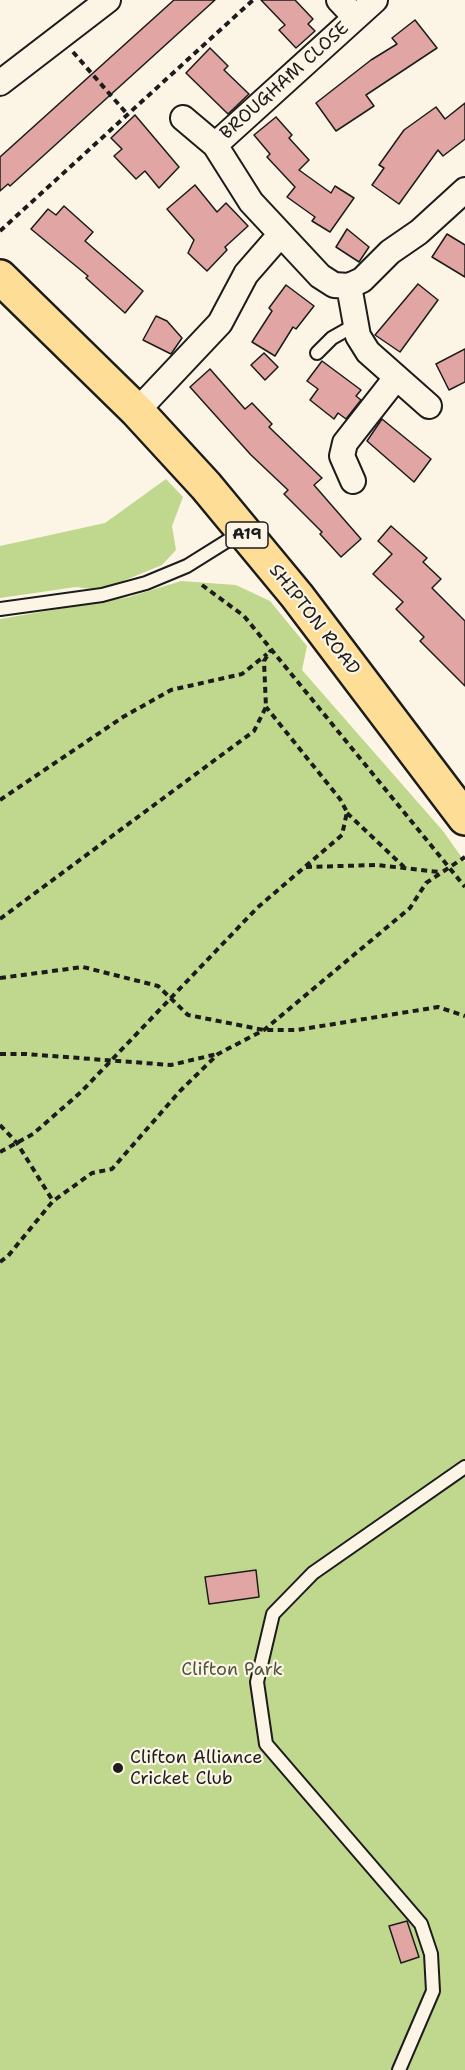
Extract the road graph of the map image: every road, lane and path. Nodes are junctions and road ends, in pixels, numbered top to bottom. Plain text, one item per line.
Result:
1 (108, 0) edge
2 (252, 0) edge
3 (375, 0) edge
4 (347, 8) edge
5 (60, 38) junction
6 (0, 84) edge
7 (128, 115) junction
8 (183, 118) dead end
9 (214, 145) junction
10 (464, 194) edge
11 (0, 231) edge
12 (280, 235) junction
13 (0, 277) edge
14 (349, 286) junction
15 (355, 325) junction
16 (317, 353) dead end
17 (396, 378) junction
18 (429, 405) dead end
19 (138, 411) junction
20 (353, 481) dead end
21 (244, 530) junction
22 (202, 585) dead end
23 (0, 609) edge
24 (271, 650) junction
25 (266, 707) junction
26 (0, 800) edge
27 (347, 812) junction
28 (465, 818) edge
29 (465, 857) edge
30 (305, 867) junction
31 (404, 867) junction
32 (451, 868) junction
33 (439, 873) junction
34 (465, 887) edge
35 (0, 919) edge
36 (0, 978) edge
37 (169, 999) junction
38 (465, 1016) edge
39 (264, 1030) junction
40 (0, 1054) edge
41 (218, 1054) junction
42 (111, 1059) junction
43 (0, 1125) edge
44 (17, 1143) junction
45 (0, 1152) edge
46 (53, 1201) junction
47 (0, 1262) edge
48 (465, 1467) edge
49 (399, 2070) edge

1 - 5 street
2 - 7 path
3 - 4 street, BROUGHAM CLOSE
4 - 9 street, BROUGHAM CLOSE
5 - 6 street
5 - 7 path
7 - 11 path
8 - 9 street
9 - 12 street
10 - 14 street
12 - 14 street
12 - 19 street
13 - 19 main road, SHIPTON ROAD / A19
14 - 15 street
15 - 16 lane
15 - 17 street
17 - 18 street
17 - 20 street
19 - 21 main road, SHIPTON ROAD / A19
21 - 23 lane
21 - 28 main road, SHIPTON ROAD / A19
22 - 24 path
24 - 25 path
24 - 26 path
24 - 32 path
25 - 27 path
25 - 35 path
27 - 30 path
27 - 31 path
29 - 32 path
30 - 31 path
30 - 37 path
31 - 33 path
32 - 33 path
32 - 34 path
33 - 39 path
36 - 37 path
37 - 39 path
37 - 42 path
38 - 39 path
39 - 41 path
40 - 42 path
41 - 42 path
41 - 46 path
42 - 44 path
43 - 44 path
44 - 45 path
44 - 46 path
46 - 47 path
48 - 49 lane

